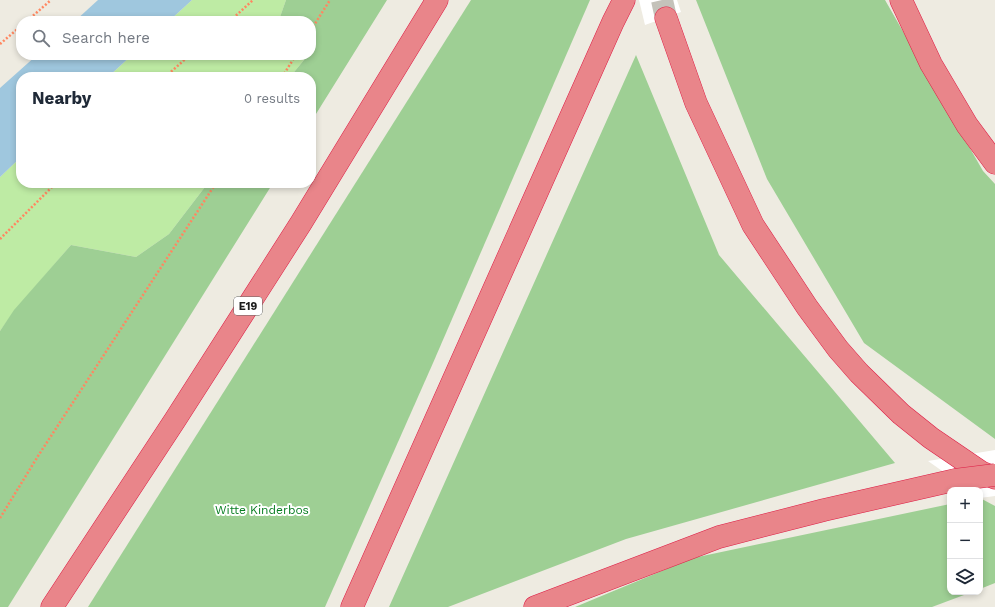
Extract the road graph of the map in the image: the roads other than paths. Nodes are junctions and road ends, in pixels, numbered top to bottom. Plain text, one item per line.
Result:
1 (437, 0) edge
2 (624, 0) edge
3 (901, 0) edge
4 (666, 18) tunnel mouth
5 (995, 163) edge
6 (995, 477) edge
7 (52, 607) edge
8 (352, 607) edge
9 (535, 607) edge

1 - 7 highway, E19
2 - 8 highway
3 - 5 highway
4 - 6 highway
6 - 9 highway, bridge

